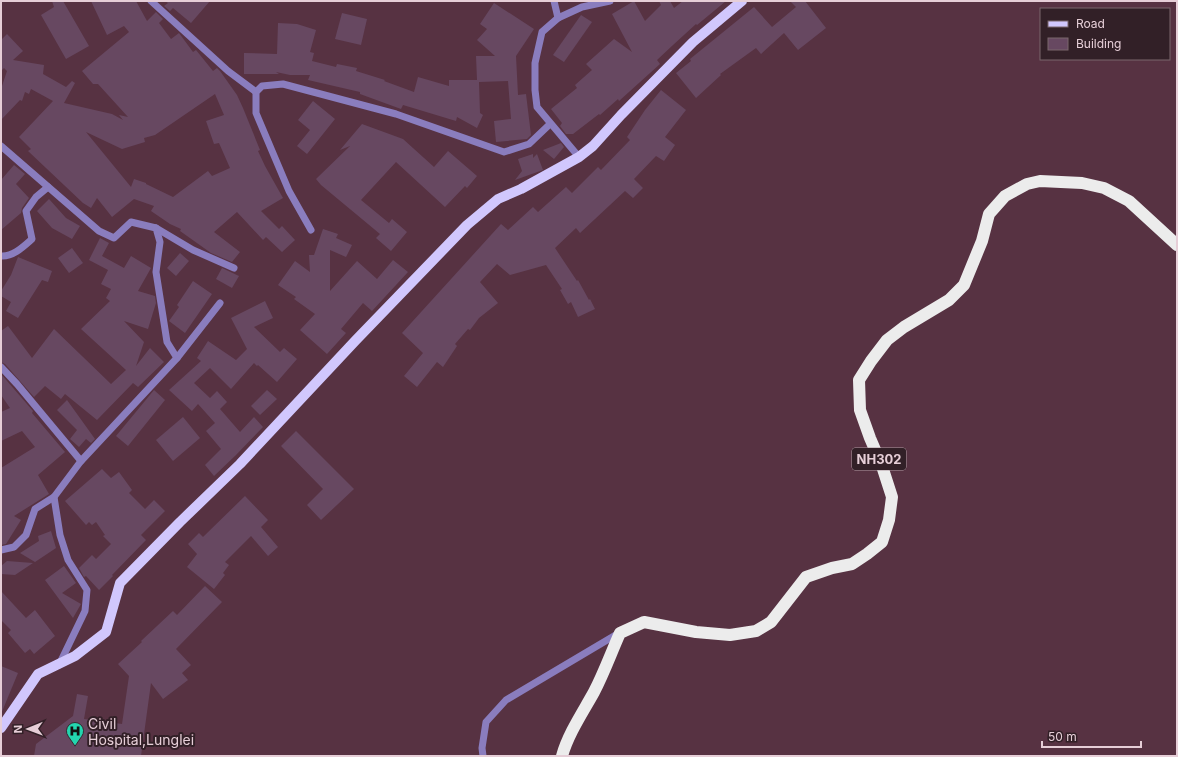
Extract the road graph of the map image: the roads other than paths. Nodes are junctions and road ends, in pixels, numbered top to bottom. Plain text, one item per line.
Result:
1 (151, 1) edge
2 (554, 1) edge
3 (610, 1) edge
4 (742, 1) edge
5 (558, 18) junction
6 (256, 92) junction
7 (550, 124) junction
8 (1, 146) edge
9 (579, 157) junction
10 (48, 187) junction
11 (156, 228) junction
12 (311, 230) dead end
13 (1177, 246) edge
14 (1, 256) edge
15 (234, 268) dead end
16 (220, 303) dead end
17 (177, 358) junction
18 (1, 367) edge
19 (81, 461) junction
20 (54, 497) junction
21 (1, 550) edge
22 (620, 633) junction
23 (59, 665) junction
24 (1, 728) edge
25 (483, 756) edge
26 (562, 756) edge

1 - 6 street
2 - 5 street
3 - 5 street
4 - 9 main road
5 - 7 street
6 - 7 street
6 - 12 street
7 - 9 street
8 - 10 street
9 - 23 main road
10 - 11 street
10 - 14 street
11 - 15 street
11 - 17 street
13 - 22 highway, NH302
16 - 17 street
17 - 19 street
18 - 19 street
19 - 20 street
20 - 21 street
20 - 23 street
22 - 25 street
22 - 26 highway
23 - 24 main road

